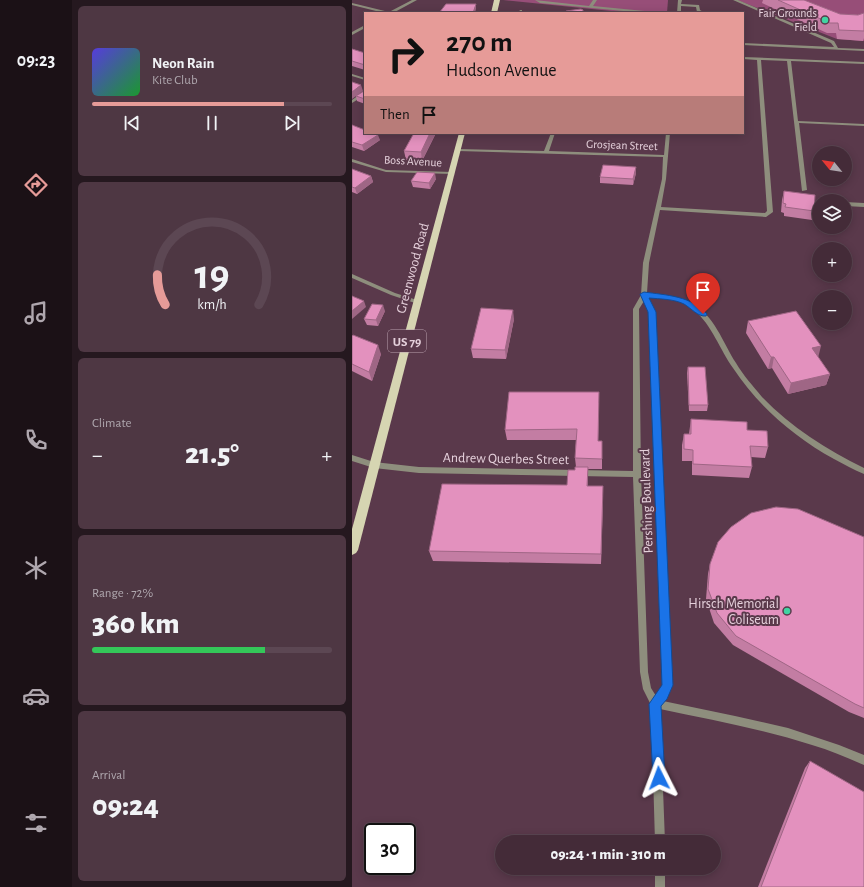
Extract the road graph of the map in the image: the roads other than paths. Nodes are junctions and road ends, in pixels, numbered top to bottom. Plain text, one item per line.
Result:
1 (414, 0) edge
2 (497, 0) edge
3 (537, 0) edge
4 (595, 0) edge
5 (680, 0) edge
6 (735, 0) edge
7 (352, 4) edge
8 (680, 5) junction
9 (590, 7) junction
10 (385, 12) edge
11 (391, 12) edge
12 (494, 12) edge
13 (644, 12) edge
14 (679, 12) edge
15 (700, 12) edge
16 (364, 27) edge
17 (352, 34) edge
18 (744, 44) edge
19 (837, 49) junction
20 (864, 50) edge
21 (744, 58) edge
22 (759, 58) junction
23 (789, 60) junction
24 (864, 63) edge
25 (352, 75) edge
26 (364, 79) edge
27 (364, 94) edge
28 (352, 102) edge
29 (796, 122) junction
30 (864, 125) edge
31 (462, 134) edge
32 (553, 134) edge
33 (668, 134) edge
34 (458, 150) junction
35 (546, 152) junction
36 (666, 156) junction
37 (352, 160) edge
38 (452, 173) junction
39 (804, 190) dead end
40 (852, 204) edge
41 (864, 205) edge
42 (657, 208) junction
43 (352, 276) edge
44 (644, 294) junction
45 (418, 302) junction
46 (352, 458) edge
47 (374, 465) junction
48 (864, 471) edge
49 (637, 474) junction
50 (352, 550) edge
51 (655, 704) junction
52 (864, 760) edge
53 (660, 835) edge
54 (660, 875) edge
55 (660, 887) edge

1 - 11 street
2 - 12 main road
3 - 9 street
4 - 9 street
5 - 8 street
6 - 19 street
7 - 10 street
8 - 14 street
8 - 15 street
9 - 13 street
16 - 17 street
18 - 19 street
19 - 20 street
21 - 22 street
22 - 23 street
22 - 42 street
23 - 24 street
23 - 29 street
25 - 26 street
27 - 28 street
29 - 30 street
29 - 39 street
31 - 34 main road, Greenwood Road / US 79
32 - 35 street
33 - 36 street, Pershing Boulevard
34 - 35 street, Grosjean Street
34 - 38 main road, Greenwood Road / US 79
35 - 36 street, Grosjean Street
36 - 42 street, Pershing Boulevard
37 - 38 street, Boss Avenue
38 - 45 main road, Greenwood Road / US 79
40 - 41 street
42 - 44 street, Pershing Boulevard
43 - 45 street
44 - 48 street
44 - 49 street, Pershing Boulevard
44 - 51 street, Pershing Boulevard
45 - 47 main road, Greenwood Road / US 79
46 - 47 street, Andrew Querbes Street
47 - 49 street, Andrew Querbes Street
47 - 50 main road, Greenwood Road / US 79
49 - 51 street, Pershing Boulevard
51 - 52 street
51 - 53 street, Pershing Boulevard
54 - 55 street

